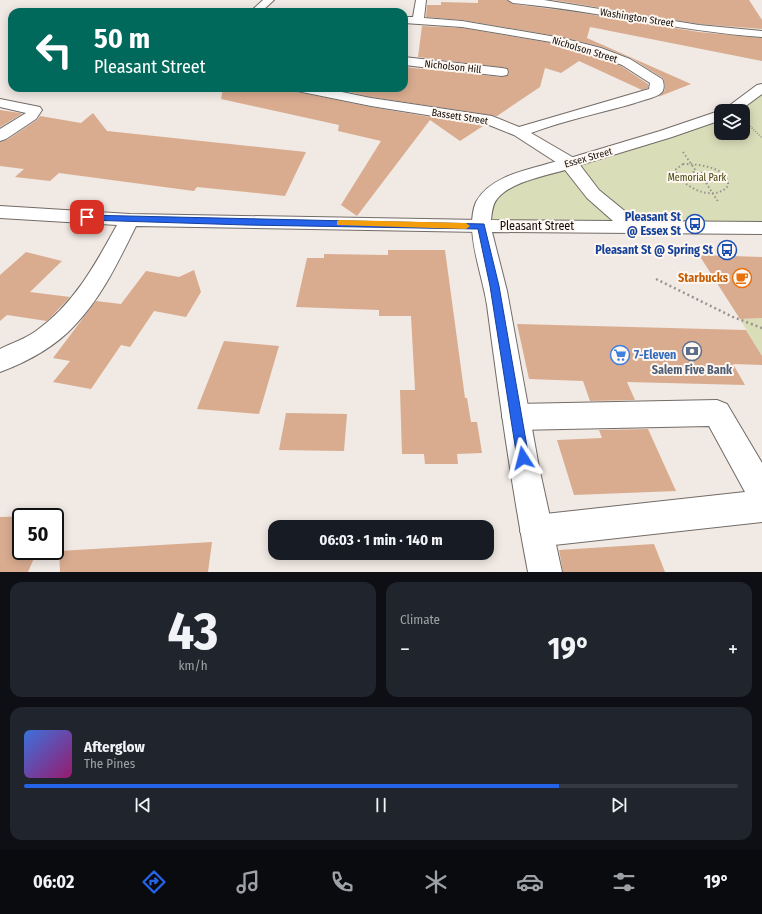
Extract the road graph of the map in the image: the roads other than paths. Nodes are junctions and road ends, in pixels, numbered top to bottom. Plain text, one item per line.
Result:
1 (269, 0) edge
2 (421, 0) edge
3 (513, 0) edge
4 (549, 1) edge
5 (259, 8) edge
6 (408, 20) edge
7 (418, 20) junction
8 (762, 34) edge
9 (408, 61) edge
10 (502, 72) dead end
11 (762, 88) edge
12 (322, 92) edge
13 (0, 103) edge
14 (739, 104) edge
15 (714, 117) edge
16 (519, 132) junction
17 (0, 136) edge
18 (568, 162) junction
19 (0, 212) edge
20 (130, 220) junction
21 (481, 226) junction
22 (631, 226) junction
23 (762, 228) edge
24 (0, 361) edge
25 (516, 417) junction
26 (762, 492) edge
27 (762, 506) edge
28 (536, 531) junction
29 (545, 572) edge

1 - 5 street
2 - 7 street
3 - 4 street, Washington Street
4 - 8 street, Washington Street
6 - 7 street, Nicholson Street
7 - 16 street, Nicholson Street
9 - 10 street, Nicholson Hill
11 - 14 street
12 - 16 street, Bassett Street
13 - 17 street
15 - 18 street, Essex Street
16 - 18 street, Bassett Street
18 - 21 street, Essex Street
18 - 22 street, Bassett Street
19 - 20 street, Pleasant Street
20 - 21 street, Pleasant Street
20 - 24 street
21 - 22 street, Pleasant Street
21 - 25 street
22 - 23 street, Pleasant Street
25 - 26 street
25 - 28 street
27 - 28 street
28 - 29 street

